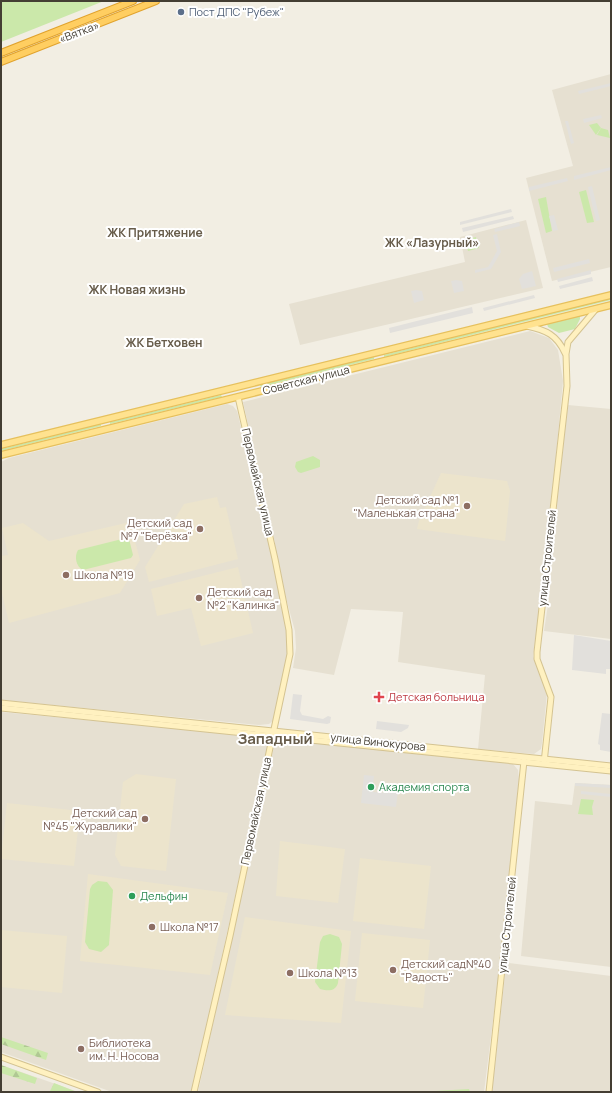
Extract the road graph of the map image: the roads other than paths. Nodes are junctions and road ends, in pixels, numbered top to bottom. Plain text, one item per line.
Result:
1 (133, 1) edge
2 (156, 1) edge
3 (1, 53) edge
4 (1, 62) edge
5 (611, 295) edge
6 (611, 305) edge
7 (596, 309) junction
8 (526, 326) junction
9 (379, 353) junction
10 (566, 354) junction
11 (382, 362) junction
12 (236, 388) junction
13 (238, 397) junction
14 (104, 420) junction
15 (107, 429) junction
16 (1, 445) edge
17 (1, 455) edge
18 (1, 704) edge
19 (1, 708) edge
20 (58, 712) junction
21 (272, 733) junction
22 (524, 760) junction
23 (544, 762) junction
24 (611, 766) edge
25 (611, 770) edge
26 (1, 1057) edge
27 (98, 1092) edge
28 (194, 1092) edge
29 (489, 1092) edge

1 - 3 highway, «Вятка»
2 - 4 highway, «Вятка»
5 - 9 main road, Советская улица
6 - 7 main road, Советская улица
7 - 8 main road, Советская улица
7 - 10 street, улица Строителей
8 - 10 street
8 - 11 main road, Советская улица
9 - 11 main road
9 - 12 main road, Советская улица
10 - 23 street, улица Строителей
11 - 13 main road, Советская улица
12 - 13 main road, Первомайская улица
12 - 14 main road, Советская улица
13 - 15 main road, Советская улица
13 - 21 street, Первомайская улица
14 - 15 main road
14 - 16 main road, Советская улица
15 - 17 main road, Советская улица
18 - 20 street, улица Винокурова
19 - 20 street, улица Винокурова
20 - 21 street, улица Винокурова
21 - 22 street, улица Винокурова
21 - 28 street, Первомайская улица
22 - 23 street, улица Винокурова
22 - 29 street, улица Строителей
23 - 24 street, улица Винокурова
23 - 25 street, улица Винокурова
26 - 27 street

